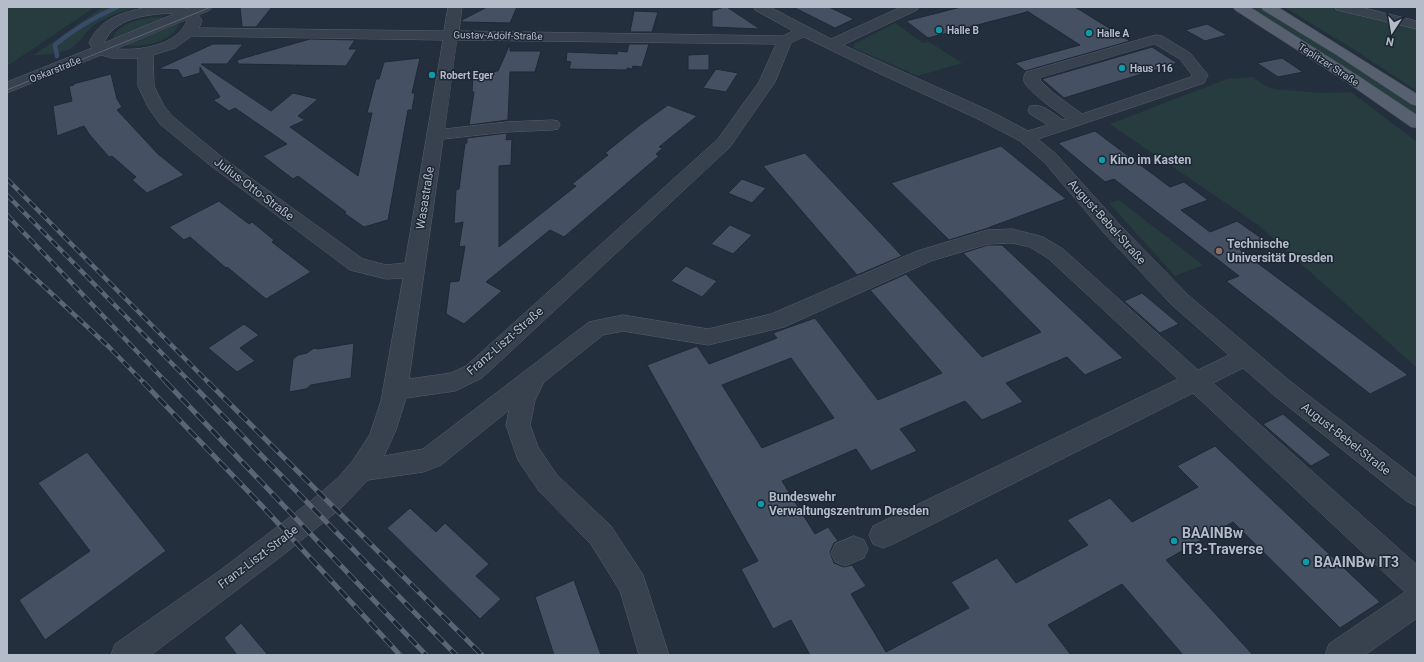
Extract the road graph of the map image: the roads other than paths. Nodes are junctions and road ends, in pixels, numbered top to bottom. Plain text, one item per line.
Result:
1 (206, 7) edge
2 (455, 7) edge
3 (760, 7) edge
4 (1240, 7) edge
5 (1268, 7) edge
6 (1342, 7) edge
7 (157, 8) edge
8 (902, 9) edge
9 (189, 14) junction
10 (1417, 25) edge
11 (190, 32) junction
12 (805, 32) junction
13 (451, 34) junction
14 (785, 40) junction
15 (831, 45) junction
16 (102, 50) junction
17 (144, 52) junction
18 (7, 88) edge
19 (1414, 98) edge
20 (1036, 110) dead end
21 (1080, 120) junction
22 (1417, 123) edge
23 (552, 125) dead end
24 (1061, 126) junction
25 (435, 135) junction
26 (1026, 137) junction
27 (414, 270) junction
28 (1245, 357) junction
29 (536, 376) junction
30 (1197, 382) junction
31 (396, 390) junction
32 (362, 468) junction
33 (1417, 494) edge
34 (883, 535) dead end
35 (1417, 584) edge
36 (1417, 601) edge
37 (126, 655) edge
38 (654, 655) edge
39 (1340, 655) edge

1 - 9 street
2 - 13 street, Wasastraße
3 - 12 street, August-Bebel-Straße
4 - 22 main road, Teplitzer Straße
5 - 19 main road, Teplitzer Straße
6 - 10 street
7 - 9 street
7 - 16 street
8 - 15 street
9 - 11 street
9 - 16 street, Oskarstraße
11 - 13 street, Gustav-Adolf-Straße
11 - 17 street
12 - 14 street, Gustav-Adolf-Straße
12 - 15 street, August-Bebel-Straße
13 - 14 street, Gustav-Adolf-Straße
13 - 25 street, Wasastraße
14 - 31 street, Franz-Liszt-Straße
15 - 26 street, August-Bebel-Straße
16 - 17 street
16 - 18 street, Oskarstraße
17 - 27 street, Julius-Otto-Straße
20 - 24 street
21 - 21 street
21 - 24 street
23 - 25 street
24 - 26 street
25 - 27 street, Wasastraße
26 - 28 street, August-Bebel-Straße
27 - 31 street, Wasastraße
28 - 30 street
28 - 33 street, August-Bebel-Straße
29 - 30 street
29 - 32 street
29 - 38 street
30 - 34 street
30 - 35 street
31 - 32 street, Franz-Liszt-Straße
32 - 37 street, Franz-Liszt-Straße
36 - 39 street

